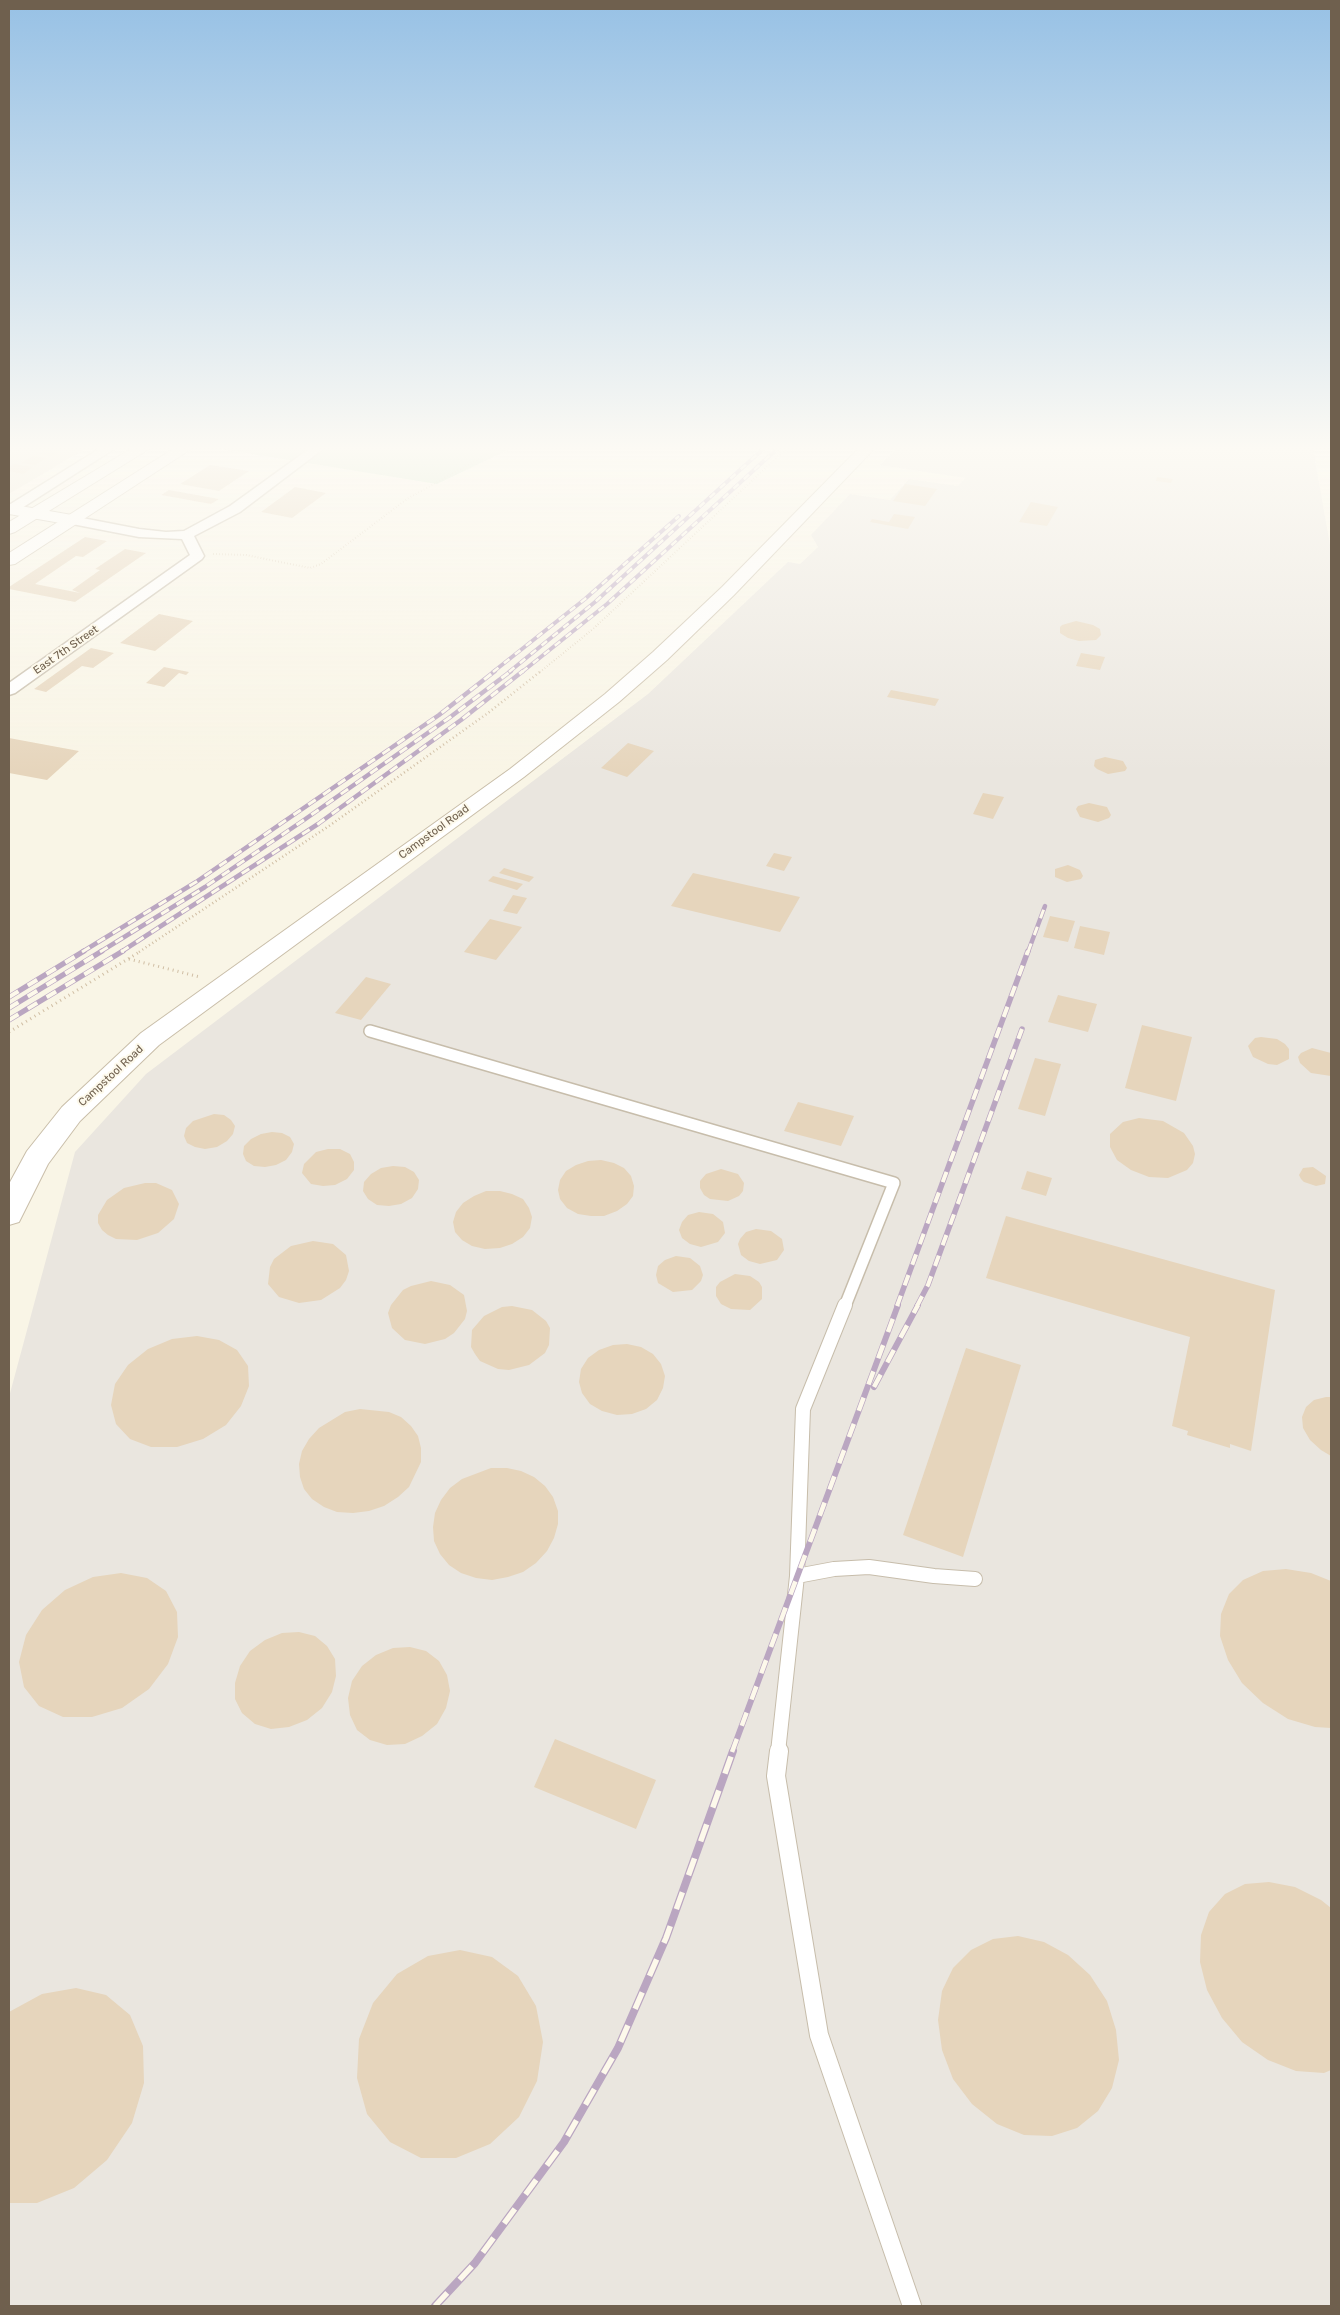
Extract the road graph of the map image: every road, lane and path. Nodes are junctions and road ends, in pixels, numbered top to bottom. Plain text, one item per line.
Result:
1 (196, 557) edge
2 (256, 557) edge
3 (330, 557) edge
4 (670, 557) edge
5 (761, 557) edge
6 (9, 690) edge
7 (129, 958) junction
8 (225, 984) junction
9 (370, 1031) dead end
10 (9, 1032) edge
11 (9, 1214) edge
12 (797, 1576) junction
13 (974, 1579) dead end
14 (912, 2306) edge

1 - 6 street, East 7th Street
2 - 3 path
4 - 7 path
5 - 8 main road, Campstool Road
7 - 8 path
7 - 10 path
8 - 11 main road, Campstool Road
9 - 12 lane
12 - 13 lane
12 - 14 lane

